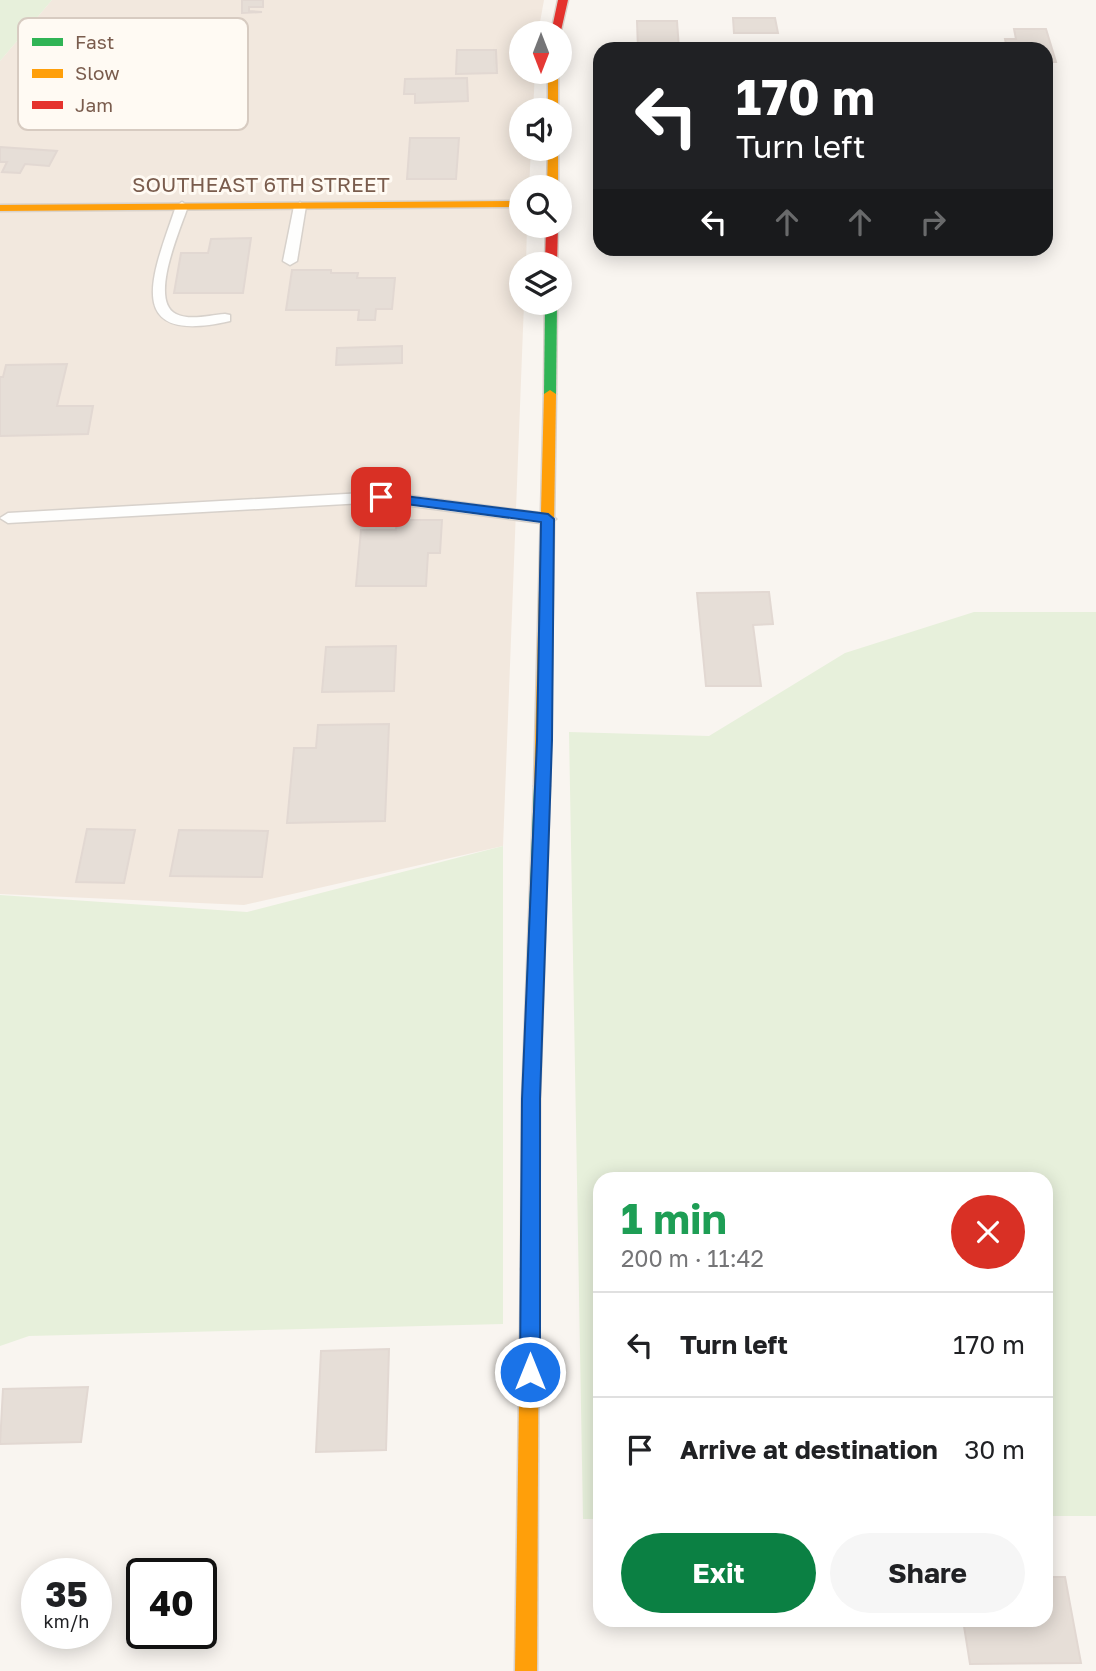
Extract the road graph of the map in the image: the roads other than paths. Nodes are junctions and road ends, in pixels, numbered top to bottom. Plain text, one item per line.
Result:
1 (563, 0) edge
2 (559, 21) edge
3 (509, 204) edge
4 (183, 206) junction
5 (300, 206) junction
6 (0, 208) edge
7 (290, 261) dead end
8 (551, 315) edge
9 (225, 318) dead end
10 (8, 518) dead end
11 (548, 519) junction
12 (526, 1671) edge

1 - 2 street
3 - 5 street, SOUTHEAST 6TH STREET
4 - 5 street, SOUTHEAST 6TH STREET
4 - 6 street, SOUTHEAST 6TH STREET
4 - 9 lane
5 - 7 lane
8 - 11 street
10 - 11 lane
11 - 12 street

